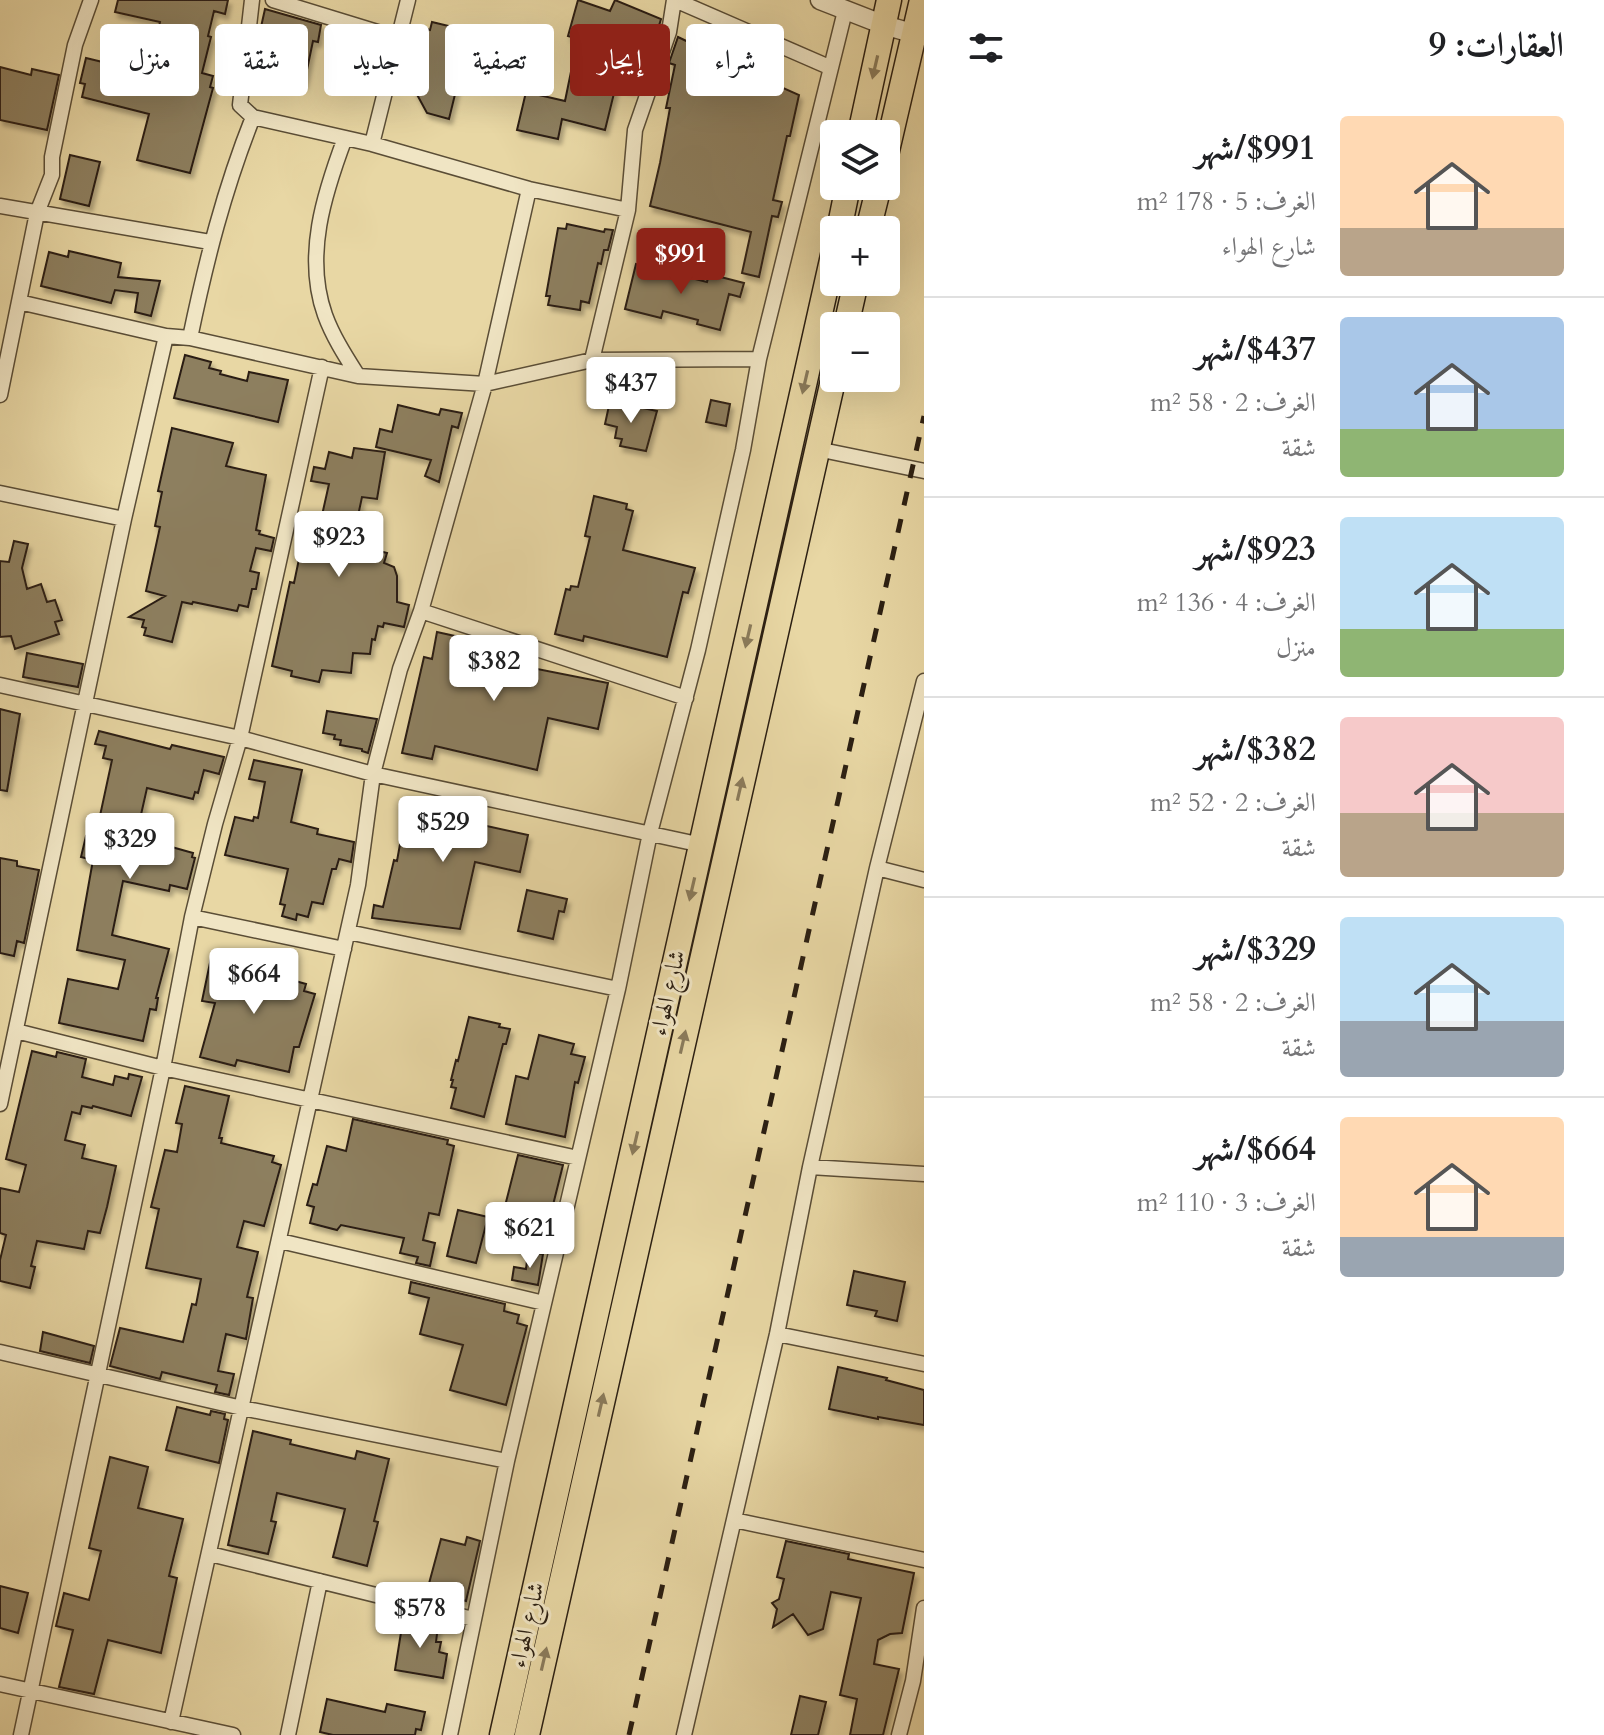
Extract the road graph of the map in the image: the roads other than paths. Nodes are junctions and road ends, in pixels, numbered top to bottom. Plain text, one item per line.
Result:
1 (91, 0) edge
2 (252, 0) edge
3 (273, 0) edge
4 (408, 0) edge
5 (674, 0) edge
6 (820, 0) edge
7 (889, 0) edge
8 (922, 0) edge
9 (845, 11) junction
10 (351, 24) edge
11 (403, 24) edge
12 (884, 25) junction
13 (915, 34) junction
14 (829, 67) junction
15 (385, 96) edge
16 (253, 117) junction
17 (863, 120) edge
18 (894, 120) edge
19 (345, 138) junction
20 (372, 144) junction
21 (529, 189) junction
22 (0, 206) edge
23 (628, 210) junction
24 (37, 213) junction
25 (210, 242) junction
26 (824, 296) edge
27 (19, 302) junction
28 (166, 336) junction
29 (190, 338) junction
30 (759, 359) junction
31 (592, 360) junction
32 (322, 367) junction
33 (358, 376) junction
34 (485, 384) junction
35 (830, 392) edge
36 (0, 395) edge
37 (817, 449) junction
38 (924, 471) edge
39 (0, 493) edge
40 (124, 519) junction
41 (421, 611) junction
42 (924, 681) edge
43 (0, 685) edge
44 (686, 698) junction
45 (86, 706) junction
46 (240, 738) junction
47 (373, 774) junction
48 (650, 833) junction
49 (702, 845) junction
50 (877, 868) junction
51 (924, 880) edge
52 (192, 917) junction
53 (348, 932) junction
54 (344, 949) junction
55 (618, 989) junction
56 (16, 1031) junction
57 (4, 1060) edge
58 (163, 1068) junction
59 (310, 1099) junction
60 (0, 1104) edge
61 (578, 1158) junction
62 (810, 1167) junction
63 (924, 1174) edge
64 (280, 1241) junction
65 (544, 1303) junction
66 (777, 1334) junction
67 (0, 1352) edge
68 (924, 1364) edge
69 (98, 1376) junction
70 (242, 1408) junction
71 (507, 1461) junction
72 (734, 1520) junction
73 (210, 1554) junction
74 (924, 1560) edge
75 (320, 1581) junction
76 (924, 1608) edge
77 (473, 1619) junction
78 (918, 1683) edge
79 (0, 1684) edge
80 (29, 1690) junction
81 (171, 1722) junction
82 (21, 1735) edge
83 (233, 1735) edge
84 (288, 1735) edge
85 (450, 1735) edge
86 (502, 1735) edge
87 (527, 1735) edge
88 (684, 1735) edge
89 (899, 1735) edge

1 - 24 street
2 - 16 street
3 - 10 street
4 - 11 street
5 - 14 street
5 - 23 street
6 - 9 street
7 - 12 highway
8 - 13 highway
9 - 12 street
9 - 14 street
12 - 13 street
12 -> 17 highway
13 - 18 highway
14 - 30 street
15 - 20 street
16 - 19 street
16 - 25 street
19 - 20 street
19 - 33 street
20 - 21 street
21 - 23 street
21 - 34 street
22 - 24 street
23 - 31 street
24 - 25 street
24 - 27 street
25 - 29 street
26 -> 49 highway, شارع الهواء
27 - 28 street
27 - 36 street
28 - 29 street
28 - 40 street
29 - 32 street
30 - 31 street
30 - 44 street
31 - 34 street
32 - 33 street
32 - 46 street
33 - 34 street
34 - 41 street
35 - 37 highway, شارع الهواء
37 - 38 street
87 -> 37 highway, شارع الهواء
39 - 40 street
40 - 45 street
41 - 44 street
41 - 47 street
42 - 50 street
43 - 45 street
44 - 48 street
45 - 46 street
45 - 56 street
46 - 47 street
46 - 52 street
47 - 48 street
47 - 53 street
48 - 49 street
48 - 55 street
49 -> 86 highway, شارع الهواء
50 - 51 street
50 - 62 street
52 - 54 street
52 - 58 street
53 - 54 street
53 - 55 street
54 - 59 street
55 - 61 street
56 - 57 street
56 - 58 street
57 - 60 street
58 - 59 street
58 - 69 street
59 - 61 street
59 - 64 street
61 - 65 street
62 - 63 street
62 - 66 street
64 - 65 street
64 - 70 street
65 - 71 street
66 - 68 street
66 - 72 street
67 - 69 street
69 - 70 street
69 - 80 street
70 - 71 street
70 - 73 street
71 - 77 street
72 - 74 street
72 - 88 street
73 - 75 street
73 - 81 street
75 - 77 street
75 - 84 street
76 - 78 street
77 - 85 street
78 - 89 street
79 - 80 street
80 - 81 street
80 - 82 street
81 - 83 street

